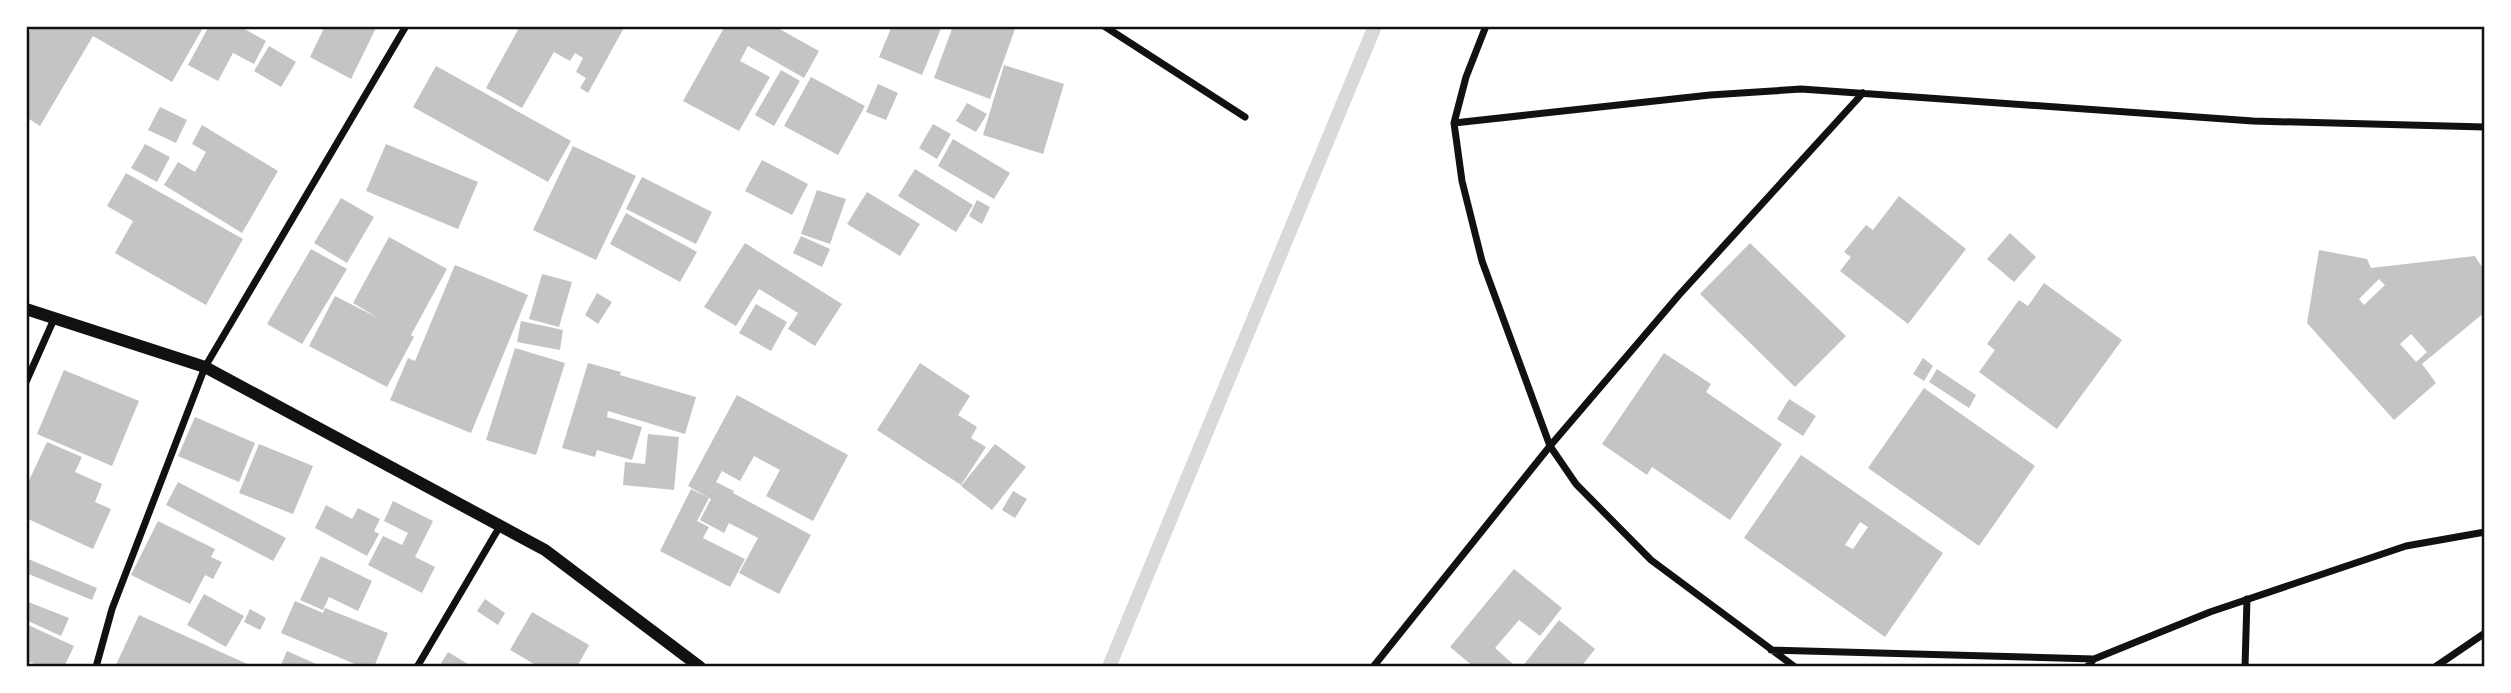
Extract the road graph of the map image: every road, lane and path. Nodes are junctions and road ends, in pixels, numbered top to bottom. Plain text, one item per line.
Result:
1 (406, 26) edge
2 (1104, 26) edge
3 (1486, 26) edge
4 (1863, 93) junction
5 (1245, 117) dead end
6 (1454, 123) junction
7 (2485, 127) edge
8 (26, 309) edge
9 (54, 319) junction
10 (205, 367) junction
11 (26, 382) edge
12 (1550, 446) junction
13 (500, 526) junction
14 (2485, 532) edge
15 (2247, 599) junction
16 (2485, 633) edge
17 (1770, 650) junction
18 (2094, 659) junction
19 (96, 667) edge
20 (418, 667) edge
21 (700, 667) edge
22 (1373, 667) edge
23 (1795, 667) edge
24 (2087, 667) edge
25 (2245, 667) edge
26 (2435, 667) edge

1 - 10 street
2 - 5 street
3 - 6 street
4 - 6 street
4 - 7 street
4 - 12 street
6 - 12 street
8 - 9 street
9 - 10 street
9 - 11 street
10 - 13 street
10 - 19 street
12 - 17 street
12 - 22 street
13 - 20 street
13 - 21 street
14 - 15 street
15 - 18 street
15 - 25 street
16 - 26 street
17 - 18 street
17 - 23 street
18 - 24 street

